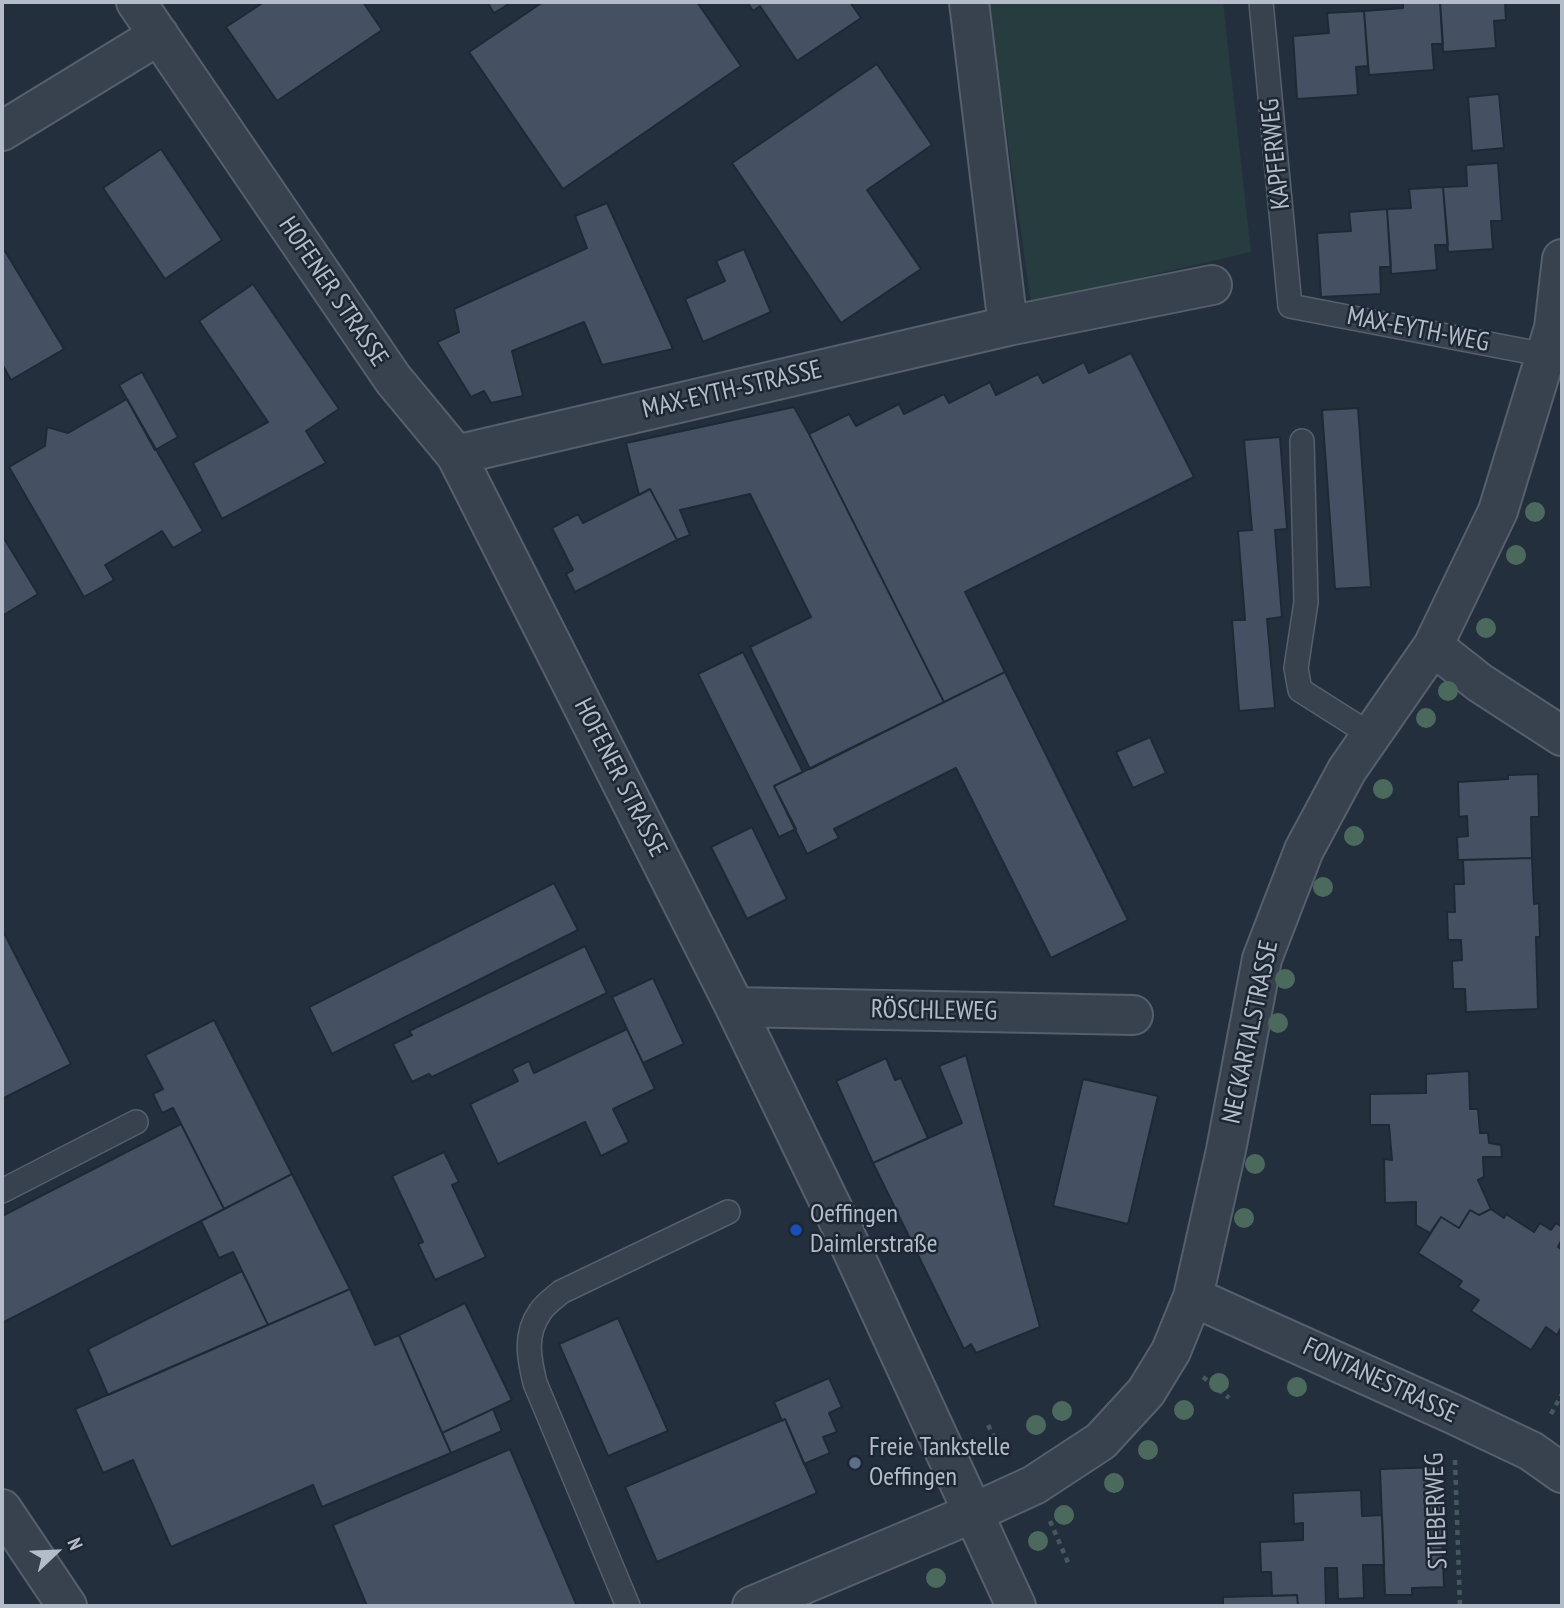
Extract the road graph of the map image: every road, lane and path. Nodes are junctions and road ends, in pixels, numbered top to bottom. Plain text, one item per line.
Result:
1 (136, 2) edge
2 (969, 2) edge
3 (1261, 2) edge
4 (159, 35) junction
5 (2, 131) edge
6 (1562, 258) edge
7 (1212, 285) dead end
8 (1290, 306) joint
9 (1008, 326) junction
10 (1546, 355) junction
11 (1302, 441) dead end
12 (456, 455) junction
13 (1433, 646) junction
14 (1371, 736) junction
15 (1562, 736) edge
16 (735, 1007) junction
17 (1133, 1015) dead end
18 (136, 1122) dead end
19 (2, 1191) edge
20 (728, 1212) dead end
21 (1193, 1297) junction
22 (1454, 1414) junction
23 (1562, 1473) edge
24 (2, 1509) edge
25 (973, 1513) junction
26 (65, 1606) edge
27 (628, 1606) edge
28 (752, 1606) edge
29 (1016, 1606) edge
30 (1460, 1606) edge

1 - 4 street, HOFENER STRASSE
2 - 9 street
3 - 8 lane, KAPFERWEG
4 - 5 street
4 - 12 street, HOFENER STRASSE
6 - 10 street, NECKARTALSTRASSE
7 - 9 street, MAX-EYTH-STRASSE
8 - 10 lane, MAX-EYTH-WEG
9 - 12 street, MAX-EYTH-STRASSE
10 - 13 street, NECKARTALSTRASSE
11 - 14 lane
12 - 16 street, HOFENER STRASSE
13 - 14 street, NECKARTALSTRASSE
13 - 15 street
14 - 21 street, NECKARTALSTRASSE
16 - 17 street, RÖSCHLEWEG
16 - 25 street, HOFENER STRASSE
18 - 19 lane
20 - 27 lane
21 - 22 street, FONTANESTRASSE
21 - 25 street, NECKARTALSTRASSE
22 - 23 street, FONTANESTRASSE
22 - 30 path, STIEBERWEG
24 - 26 street
25 - 28 street, NECKARTALSTRASSE
25 - 29 street, HOFENER STRASSE

